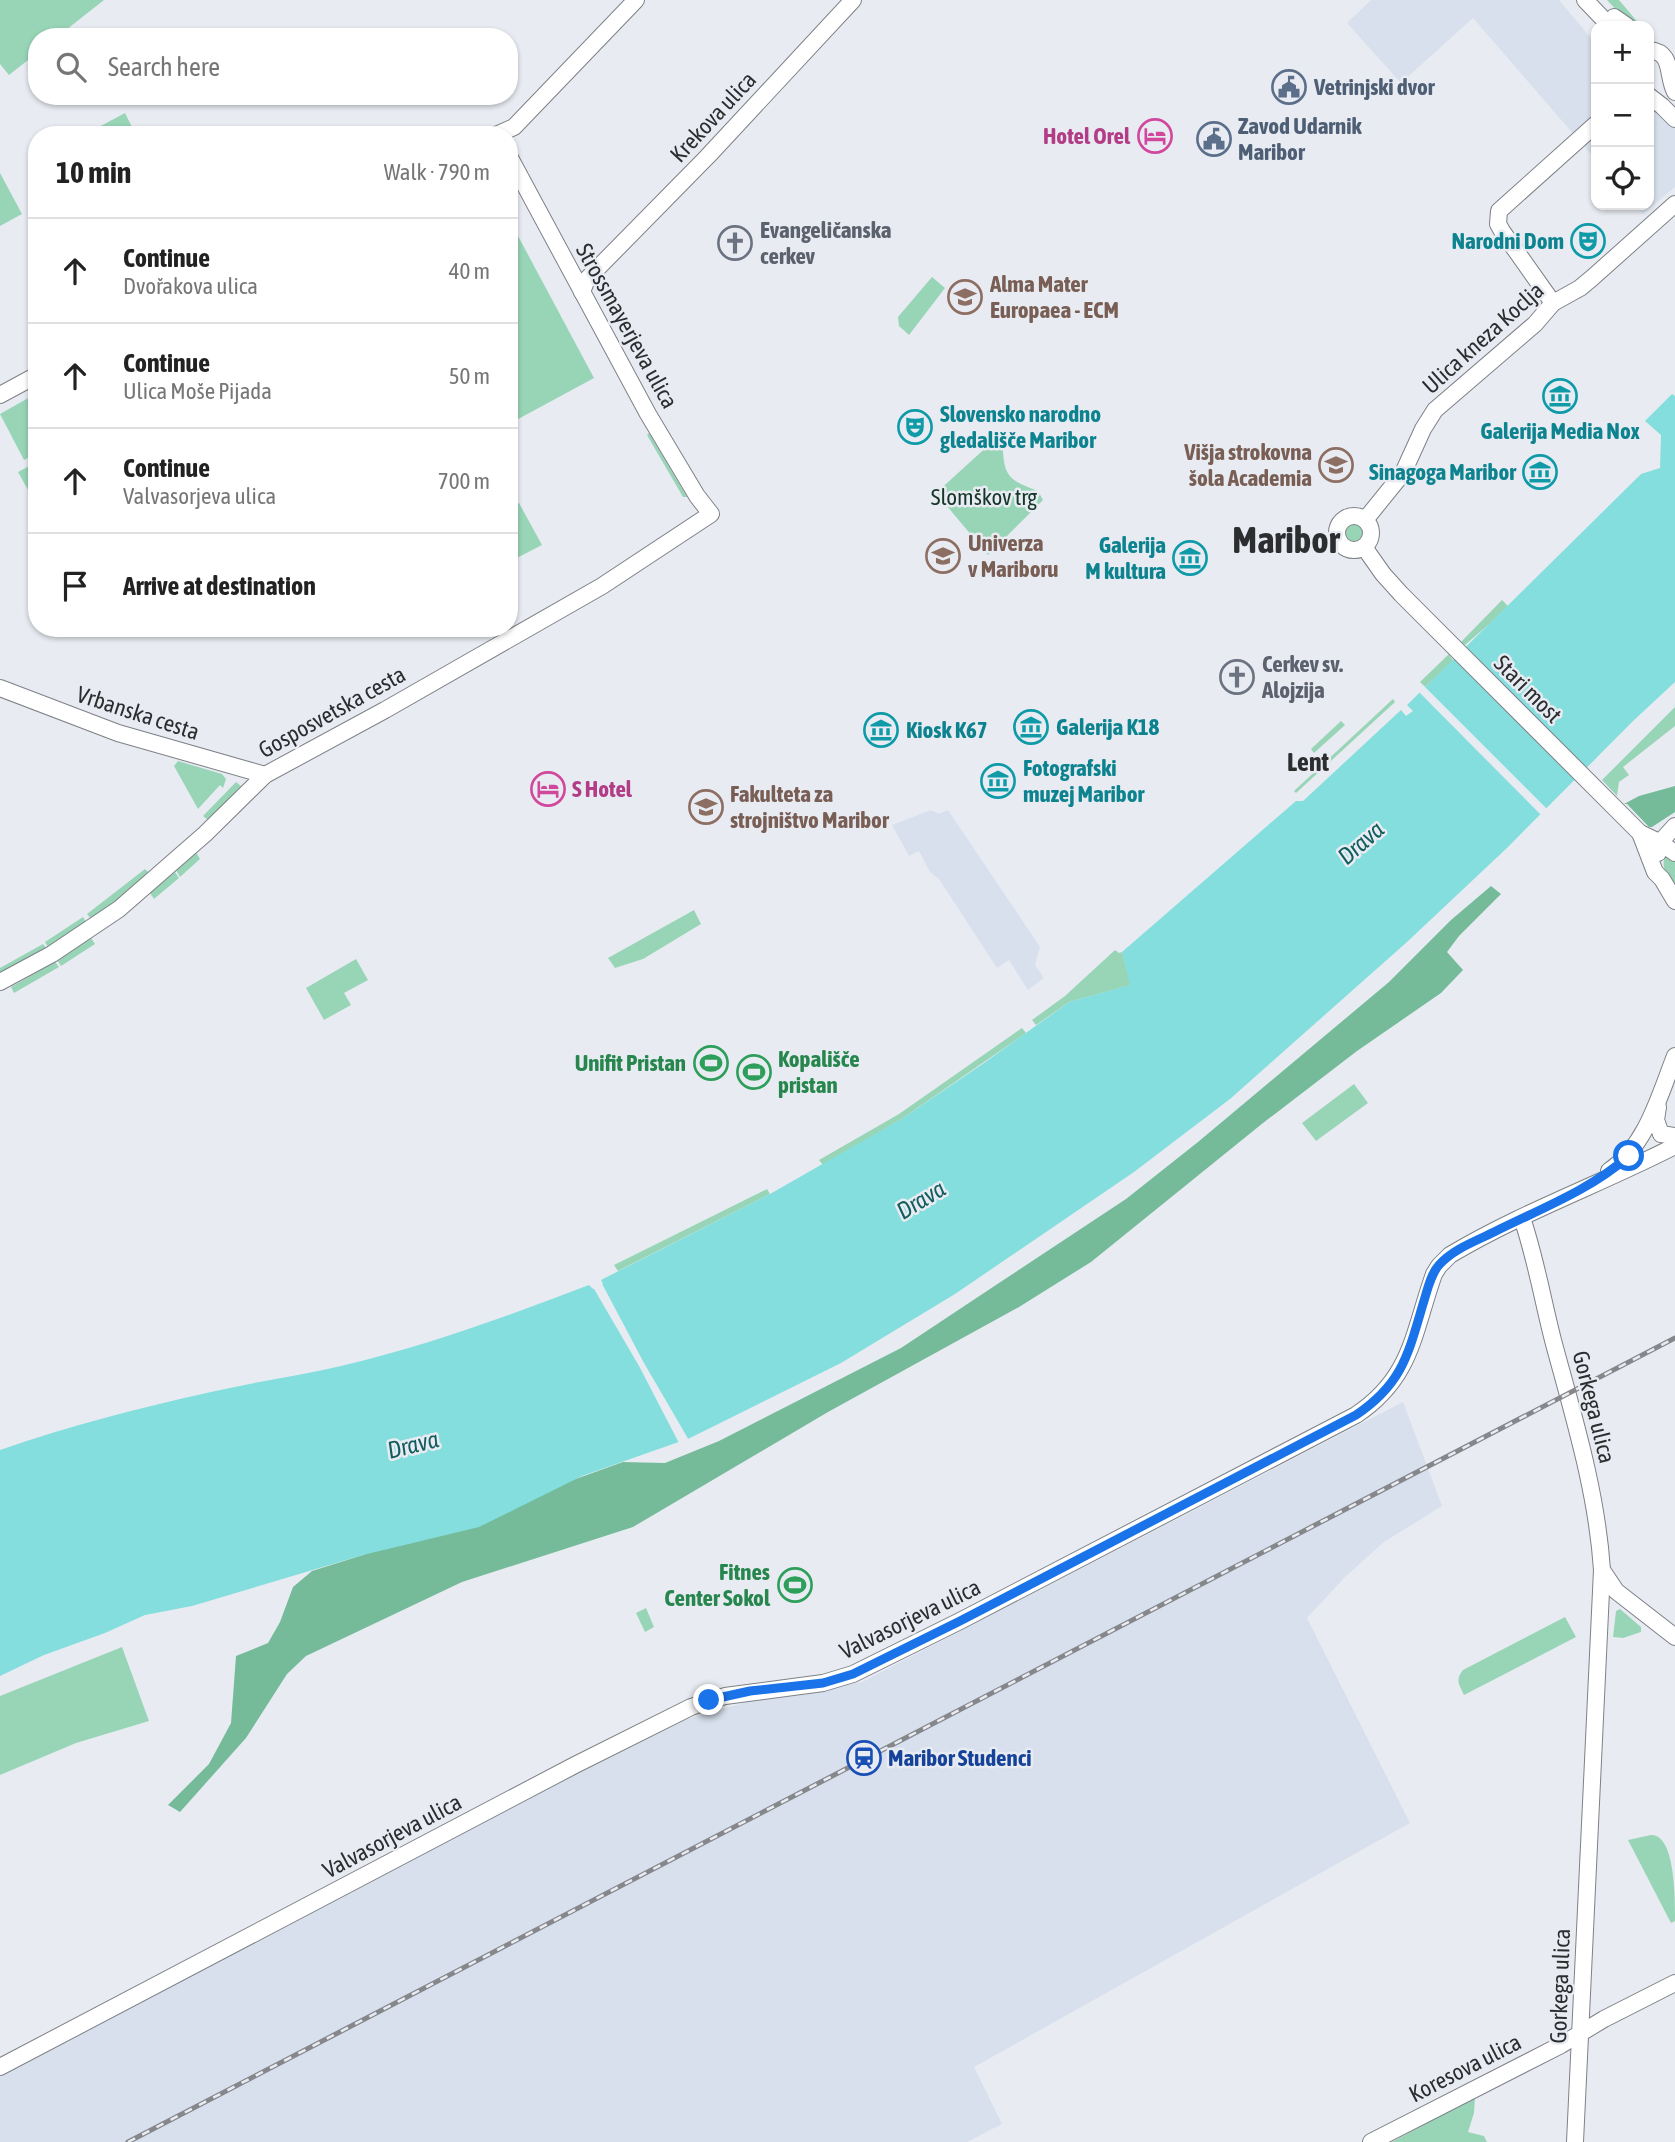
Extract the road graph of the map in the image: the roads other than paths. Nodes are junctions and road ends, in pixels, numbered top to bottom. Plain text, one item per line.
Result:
1 (636, 0) edge
2 (853, 0) edge
3 (1585, 0) edge
4 (1599, 0) edge
5 (1610, 21) edge
6 (1612, 21) edge
7 (1654, 43) edge
8 (1654, 51) edge
9 (1675, 58) edge
10 (1659, 89) edge
11 (1675, 109) edge
12 (1675, 119) edge
13 (515, 126) edge
14 (1591, 128) edge
15 (518, 173) edge
16 (1675, 204) edge
17 (565, 260) junction
18 (604, 262) junction
19 (582, 292) junction
20 (1553, 303) junction
21 (28, 380) edge
22 (0, 395) edge
23 (711, 514) joint
24 (1365, 520) junction
25 (1364, 547) junction
26 (518, 634) edge
27 (513, 637) edge
28 (0, 688) edge
29 (265, 775) junction
30 (1675, 827) edge
31 (1640, 833) junction
32 (1661, 843) junction
33 (1675, 853) edge
34 (1662, 880) junction
35 (1675, 901) edge
36 (0, 982) edge
37 (1675, 1056) edge
38 (1660, 1098) junction
39 (1675, 1136) edge
40 (1675, 1146) edge
41 (1587, 1186) junction
42 (1522, 1218) junction
43 (1602, 1570) junction
44 (1675, 1637) edge
45 (1675, 1983) edge
46 (1581, 2034) junction
47 (3, 2066) edge
48 (1371, 2142) edge
49 (1575, 2142) edge

1 - 13 street
2 - 18 street, Krekova ulica
3 - 5 street
4 - 6 street
7 - 9 street
8 - 10 street
10 - 11 street
10 - 12 street
14 - 20 street
15 - 17 street, Strossmayerjeva ulica
16 - 20 street, Ulica kneza Koclja
17 - 18 street
17 - 19 street, Strossmayerjeva ulica
18 - 19 street, Krekova ulica
19 - 23 street, Strossmayerjeva ulica
20 - 24 street, Ulica kneza Koclja
21 - 22 street
23 - 26 street, Gosposvetska cesta
24 - 25 street
24 - 25 street
25 - 31 street, Stari most
27 - 29 street, Gosposvetska cesta
28 - 29 street, Vrbanska cesta
29 - 36 street, Gosposvetska cesta
30 - 32 street
31 - 32 street
31 - 34 street
32 - 33 street
32 - 34 street
34 - 35 street
37 - 38 street
38 - 39 street
38 - 41 street
40 - 41 street
41 - 42 street, Valvasorjeva ulica
42 - 43 street, Gorkega ulica
42 - 47 street, Valvasorjeva ulica
43 - 44 street
43 - 46 street, Gorkega ulica
45 - 46 street, Koresova ulica
46 - 48 street, Koresova ulica
46 - 49 street, Gorkega ulica

